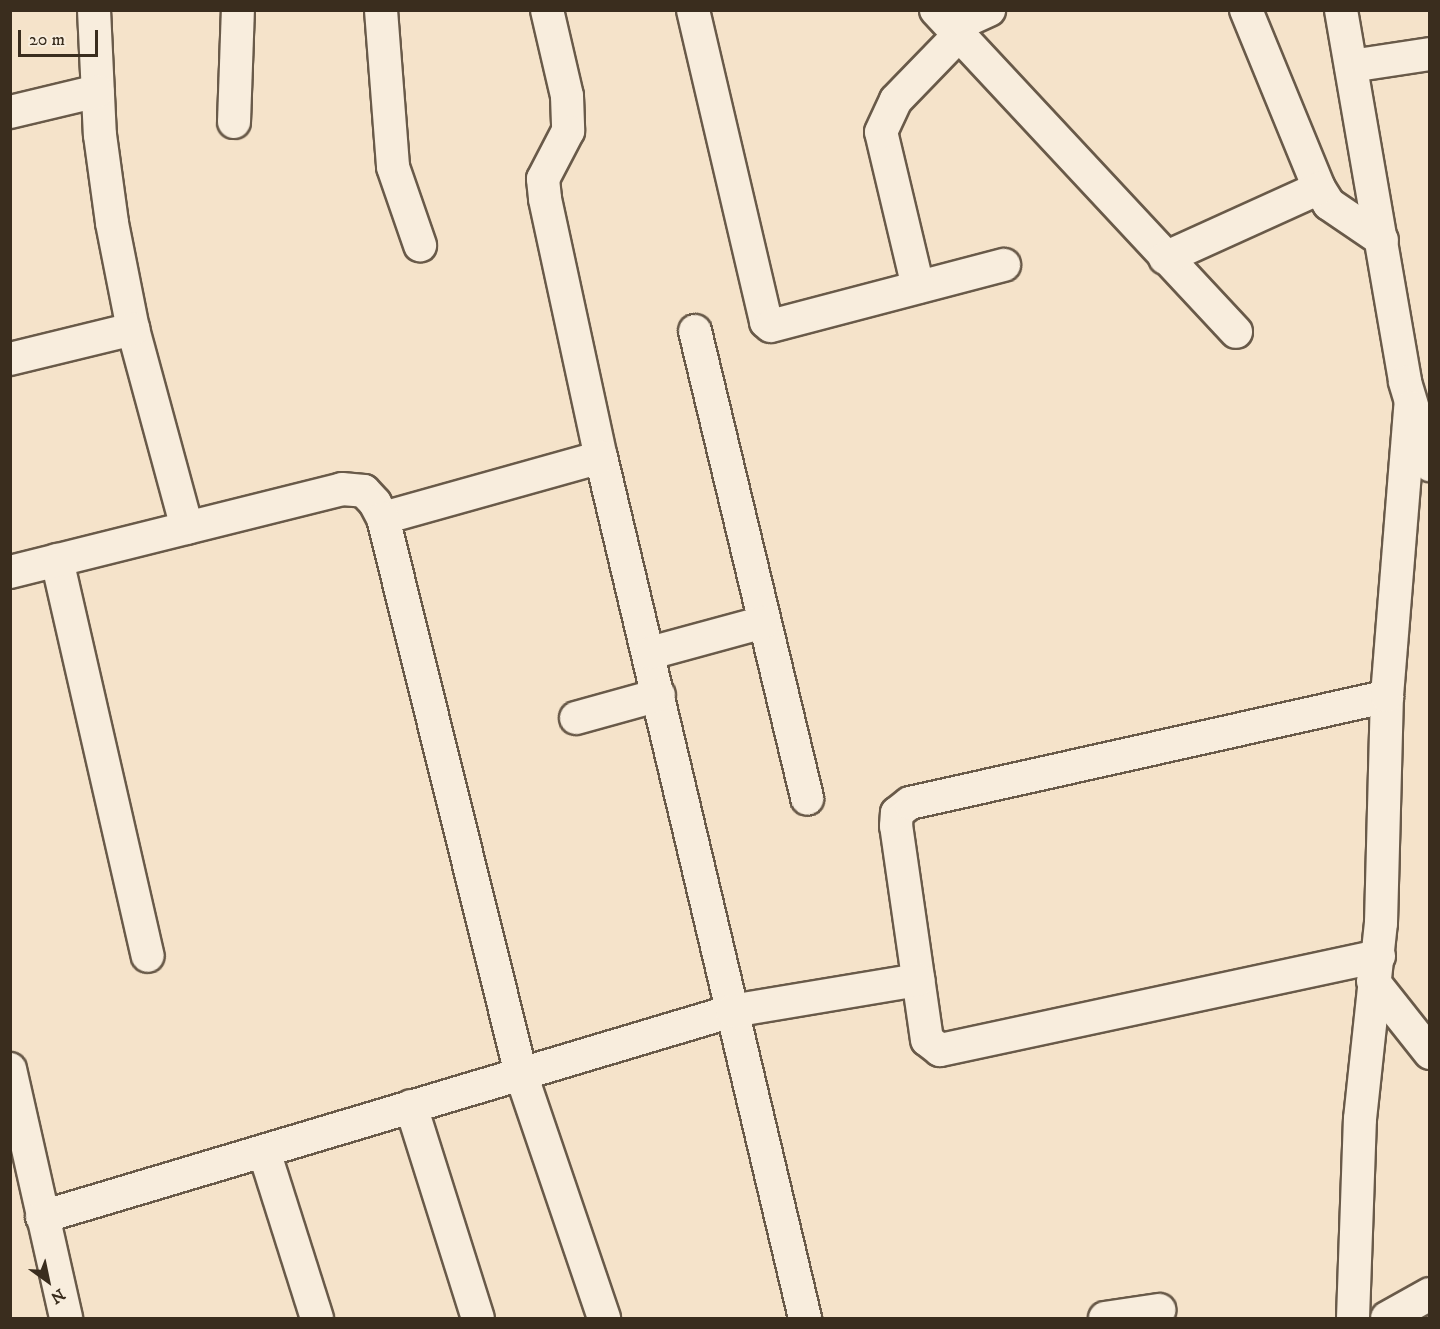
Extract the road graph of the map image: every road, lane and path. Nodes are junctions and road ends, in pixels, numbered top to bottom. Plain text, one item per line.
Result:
1 (94, 10) edge
2 (238, 10) edge
3 (381, 10) edge
4 (547, 10) edge
5 (693, 10) edge
6 (989, 10) edge
7 (1246, 10) edge
8 (1341, 10) edge
9 (950, 24) edge
10 (1430, 54) edge
11 (1351, 66) junction
12 (98, 91) junction
13 (10, 112) edge
14 (234, 122) dead end
15 (1319, 188) junction
16 (1382, 240) junction
17 (420, 246) dead end
18 (1165, 258) junction
19 (1004, 265) dead end
20 (918, 287) junction
21 (133, 328) junction
22 (695, 331) dead end
23 (1236, 332) dead end
24 (10, 359) edge
25 (1415, 386) edge
26 (601, 457) junction
27 (1430, 465) edge
28 (383, 518) junction
29 (187, 528) junction
30 (57, 560) junction
31 (10, 572) edge
32 (764, 622) junction
33 (650, 653) junction
34 (659, 695) junction
35 (1387, 696) junction
36 (576, 718) dead end
37 (807, 799) dead end
38 (148, 956) dead end
39 (1376, 968) junction
40 (918, 980) junction
41 (732, 1011) junction
42 (1430, 1053) edge
43 (10, 1068) edge
44 (521, 1074) junction
45 (411, 1106) junction
46 (264, 1151) junction
47 (42, 1217) junction
48 (1430, 1293) edge
49 (1159, 1310) dead end
50 (66, 1318) edge
51 (317, 1318) edge
52 (478, 1318) edge
53 (604, 1318) edge
54 (805, 1318) edge
55 (1106, 1318) edge
56 (1353, 1318) edge
57 (1387, 1318) edge

1 - 12 street
2 - 14 street
3 - 17 street
4 - 26 street
5 - 20 street
6 - 9 street
7 - 15 street
8 - 11 street
9 - 18 street
9 - 20 street
10 - 11 street
11 - 16 street
12 - 13 street
12 - 21 street
15 - 16 street
15 - 18 street
16 - 25 street
18 - 23 street
19 - 20 street
21 - 24 street
21 - 29 street
22 - 32 street
25 - 27 street
25 - 35 street
26 - 28 street
26 - 33 street
28 - 29 street
28 - 44 street
29 - 30 street
30 - 31 street
30 - 38 street
32 - 33 street
32 - 37 street
33 - 34 street
34 - 36 street
34 - 41 street
35 - 39 street
35 - 40 street
39 - 40 street
39 - 42 street
39 - 56 street
40 - 41 street
41 - 44 street
41 - 54 street
43 - 47 street
44 - 45 street
44 - 53 street
45 - 46 street
45 - 52 street
46 - 47 street
46 - 51 street
47 - 50 street
48 - 57 street
49 - 55 street

